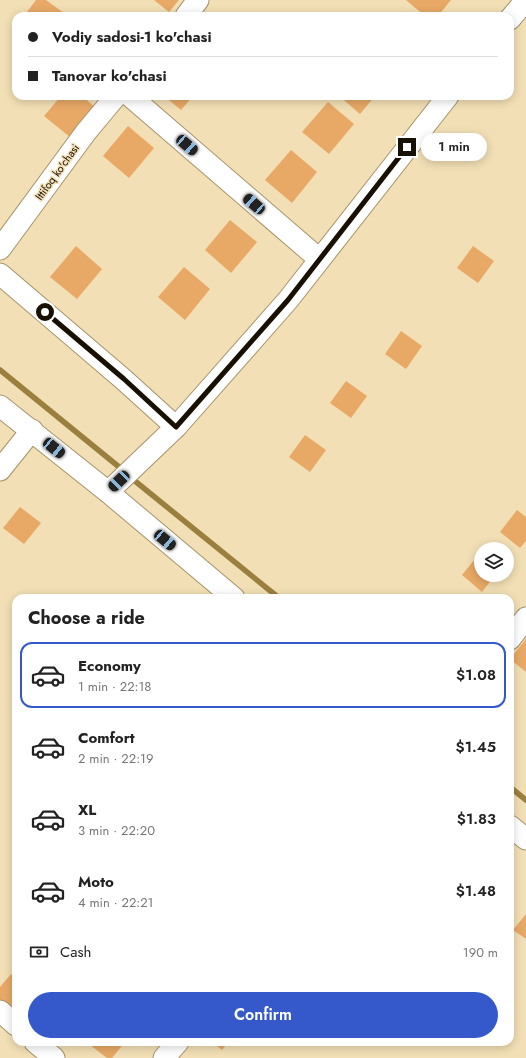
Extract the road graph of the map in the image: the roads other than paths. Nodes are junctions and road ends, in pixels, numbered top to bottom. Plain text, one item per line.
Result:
1 (198, 0) edge
2 (526, 0) edge
3 (189, 12) edge
4 (514, 14) edge
5 (113, 100) edge
6 (135, 100) edge
7 (445, 100) edge
8 (0, 249) edge
9 (319, 259) junction
10 (0, 274) edge
11 (0, 406) edge
12 (176, 427) junction
13 (32, 430) junction
14 (0, 470) edge
15 (108, 492) junction
16 (229, 594) edge
17 (526, 618) edge
18 (514, 634) edge
19 (514, 829) edge
20 (526, 839) edge
21 (0, 1012) edge
22 (12, 1022) edge
23 (40, 1046) edge
24 (174, 1046) edge
25 (54, 1058) edge
26 (164, 1058) edge

1 - 3 street
2 - 4 street
5 - 8 street, Ittifoq ko'chasi
6 - 9 street
7 - 9 street
9 - 12 street
10 - 12 street
11 - 13 street
12 - 15 street
13 - 14 street
13 - 15 street
15 - 16 street
17 - 18 street
19 - 20 street
21 - 22 street
23 - 25 street
24 - 26 street

